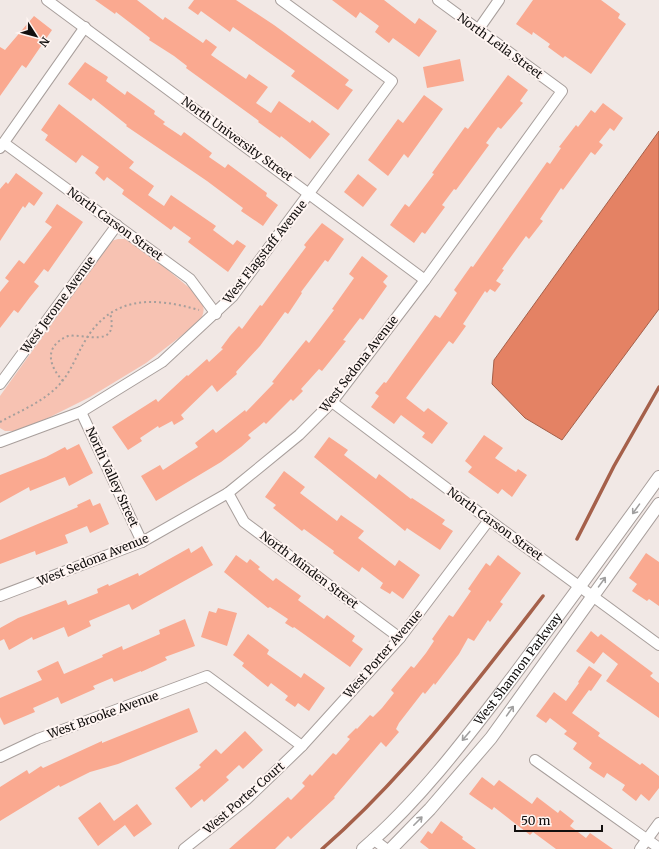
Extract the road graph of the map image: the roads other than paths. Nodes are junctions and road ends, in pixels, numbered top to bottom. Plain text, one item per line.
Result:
1 (47, 0) edge
2 (281, 0) edge
3 (438, 0) edge
4 (499, 0) edge
5 (85, 27) junction
6 (478, 30) junction
7 (562, 91) joint
8 (2, 146) edge
9 (310, 193) junction
10 (117, 225) junction
11 (425, 280) junction
12 (216, 314) junction
13 (0, 384) edge
14 (332, 402) junction
15 (81, 412) junction
16 (0, 442) edge
17 (659, 477) edge
18 (228, 493) junction
19 (659, 504) edge
20 (489, 520) junction
21 (142, 542) junction
22 (580, 587) junction
23 (592, 595) junction
24 (0, 596) edge
25 (400, 638) junction
26 (659, 645) edge
27 (302, 746) junction
28 (0, 757) edge
29 (535, 760) dead end
30 (659, 822) edge
31 (373, 839) junction
32 (646, 840) junction
33 (659, 848) edge
34 (184, 849) edge
35 (363, 849) edge
36 (386, 849) edge
37 (391, 849) edge
38 (640, 849) edge

1 - 5 street, North University Street
2 - 9 street, West Flagstaff Avenue
3 - 6 street, North Leila Street
4 - 6 street
5 - 8 street
5 - 9 street, North University Street
6 - 7 street, North Leila Street
7 - 11 street, West Sedona Avenue
8 - 10 street, North Carson Street
9 - 11 street, North University Street
9 - 12 street, West Flagstaff Avenue
10 - 12 street, North Carson Street
10 - 13 street, West Jerome Avenue
11 - 14 street, West Sedona Avenue
12 - 15 street, West Flagstaff Avenue
14 - 18 street, West Sedona Avenue
14 - 20 street, North Carson Street
15 - 16 street, West Flagstaff Avenue
15 - 21 street, North Valley Street
17 -> 22 street, West Shannon Parkway
18 - 21 street, West Sedona Avenue
18 - 25 street, North Minden Street
23 -> 19 street, West Shannon Parkway
20 - 22 street, North Carson Street
20 - 25 street, West Porter Avenue
21 - 24 street, West Sedona Avenue
22 - 23 street, North Carson Street
22 -> 31 street, West Shannon Parkway
23 - 26 street, North Carson Street
37 -> 23 street, West Shannon Parkway
25 - 27 street, West Porter Avenue
27 - 28 street, West Brooke Avenue
27 - 34 street, West Porter Court
29 - 32 street
30 - 32 street
31 - 35 street, West Shannon Parkway
31 - 36 street
32 - 33 street
32 - 38 street

